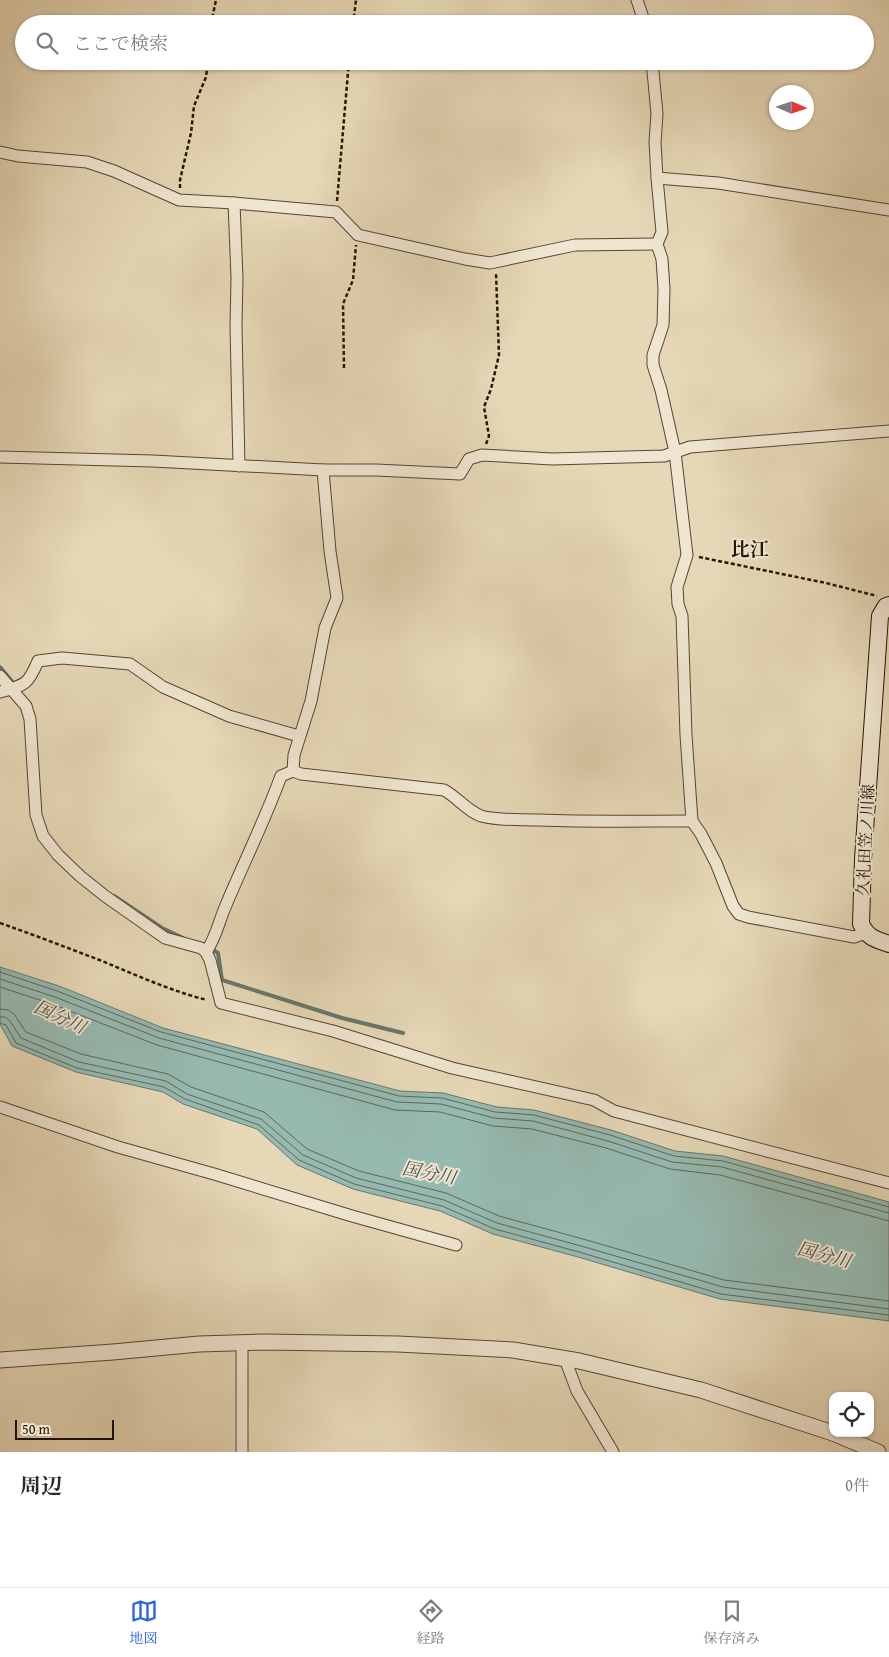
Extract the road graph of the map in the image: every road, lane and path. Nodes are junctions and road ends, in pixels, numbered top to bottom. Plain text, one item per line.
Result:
1 (216, 0) edge
2 (356, 0) edge
3 (637, 0) edge
4 (213, 15) edge
5 (354, 15) edge
6 (642, 15) edge
7 (207, 70) edge
8 (348, 70) edge
9 (653, 70) edge
10 (0, 152) edge
11 (657, 178) junction
12 (179, 200) junction
13 (234, 203) junction
14 (889, 210) edge
15 (336, 212) junction
16 (357, 234) junction
17 (657, 244) junction
18 (496, 261) junction
19 (344, 368) dead end
20 (889, 431) edge
21 (675, 452) junction
22 (482, 455) junction
23 (0, 457) edge
24 (239, 466) junction
25 (323, 470) junction
26 (687, 555) junction
27 (888, 605) edge
28 (0, 676) edge
29 (12, 688) edge
30 (299, 736) junction
31 (293, 771) junction
32 (692, 821) junction
33 (0, 923) edge
34 (866, 933) junction
35 (889, 944) edge
36 (208, 949) junction
37 (221, 1003) junction
38 (0, 1107) edge
39 (889, 1183) edge
40 (456, 1245) dead end
41 (242, 1342) junction
42 (565, 1359) junction
43 (0, 1360) edge
44 (829, 1432) edge
45 (842, 1437) edge
46 (242, 1452) edge
47 (613, 1452) edge
48 (878, 1452) edge

1 - 4 path
2 - 5 path
3 - 6 street
7 - 12 path
8 - 15 path
9 - 11 street
10 - 12 street
11 - 14 street
11 - 17 street
12 - 13 street
13 - 15 street
13 - 24 street
15 - 16 street
16 - 18 street
16 - 19 path
17 - 18 street
17 - 21 street
18 - 22 path
20 - 21 street
21 - 22 street
21 - 26 street
22 - 25 street
23 - 24 street
24 - 25 street
25 - 30 street
26 - 27 path
26 - 32 street
27 - 34 main road, 久礼田笠ノ川線
28 - 29 street
29 - 30 street
29 - 36 street
30 - 31 street
31 - 32 street
31 - 36 street
32 - 34 street
33 - 37 path
34 - 35 main road
36 - 37 street
37 - 39 street
38 - 40 street
41 - 42 street
41 - 43 street
41 - 46 street
42 - 44 street
42 - 47 street
45 - 48 street

